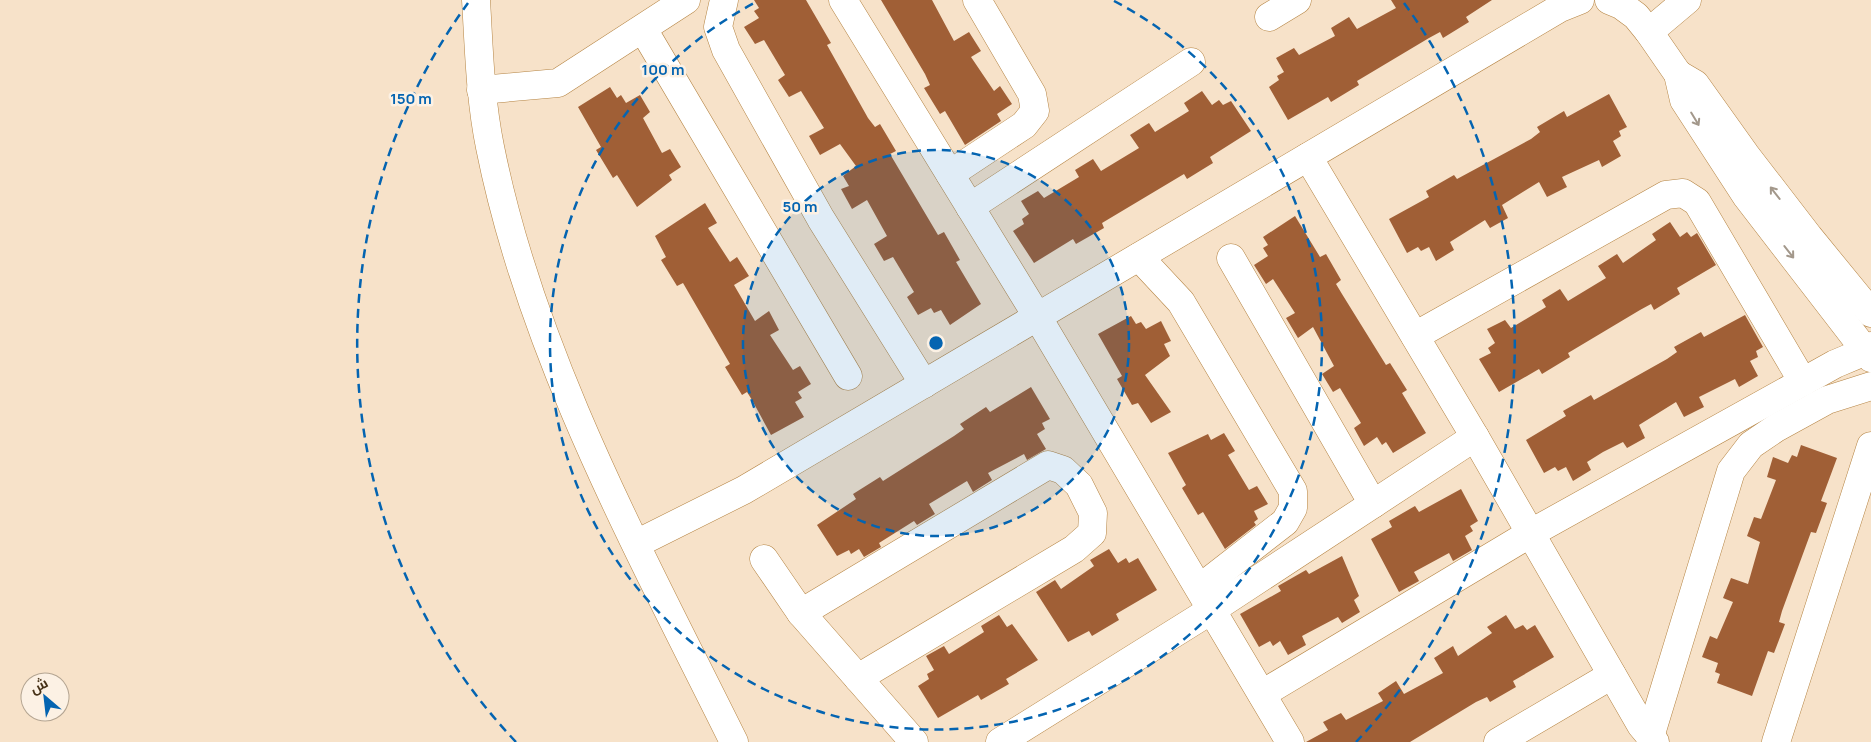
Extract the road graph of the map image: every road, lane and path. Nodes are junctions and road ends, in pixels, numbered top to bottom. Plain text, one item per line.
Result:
1 (476, 0) edge
2 (686, 0) edge
3 (724, 0) edge
4 (843, 0) edge
5 (977, 0) edge
6 (1297, 0) edge
7 (1580, 0) edge
8 (1609, 0) edge
9 (1687, 0) edge
10 (1539, 8) edge
11 (1269, 17) dead end
12 (643, 29) junction
13 (1649, 32) junction
14 (1191, 62) dead end
15 (1678, 74) junction
16 (481, 90) junction
17 (1308, 157) junction
18 (950, 174) junction
19 (970, 207) junction
20 (1139, 257) junction
21 (1231, 258) dead end
22 (1871, 313) edge
23 (1037, 316) junction
24 (1415, 336) junction
25 (1869, 352) edge
26 (848, 376) dead end
27 (1803, 382) junction
28 (924, 384) junction
29 (1871, 386) edge
30 (1475, 437) junction
31 (1871, 446) edge
32 (1373, 504) junction
33 (1531, 534) junction
34 (636, 544) junction
35 (764, 559) dead end
36 (1206, 599) junction
37 (801, 613) junction
38 (1612, 675) junction
39 (858, 678) junction
40 (1262, 694) junction
41 (1653, 739) edge
42 (734, 742) edge
43 (914, 742) edge
44 (1000, 742) edge
45 (1290, 742) edge
46 (1498, 742) edge
47 (1776, 742) edge

1 - 16 street
2 - 12 street
3 - 28 street
4 - 18 street
5 - 18 street
6 - 11 street
7 - 10 street
8 - 13 street
9 - 13 street
10 - 17 street
12 - 16 street
12 - 26 street
13 - 15 street
14 - 19 street
22 -> 15 street
15 -> 25 street
16 - 34 street
17 - 20 street
17 - 24 street
18 - 19 street
19 - 23 street
20 - 23 street
20 - 36 street
21 - 32 street
23 - 28 street
23 - 36 street
24 - 27 street
24 - 30 street
25 - 27 street
27 - 33 street
28 - 34 street
29 - 41 street
30 - 32 street
30 - 33 street
31 - 47 street
32 - 36 street
33 - 38 street
33 - 40 street
34 - 42 street
35 - 37 street
36 - 40 street
36 - 44 street
37 - 39 street
37 - 39 street
38 - 41 street
38 - 46 street
39 - 43 street
40 - 45 street

